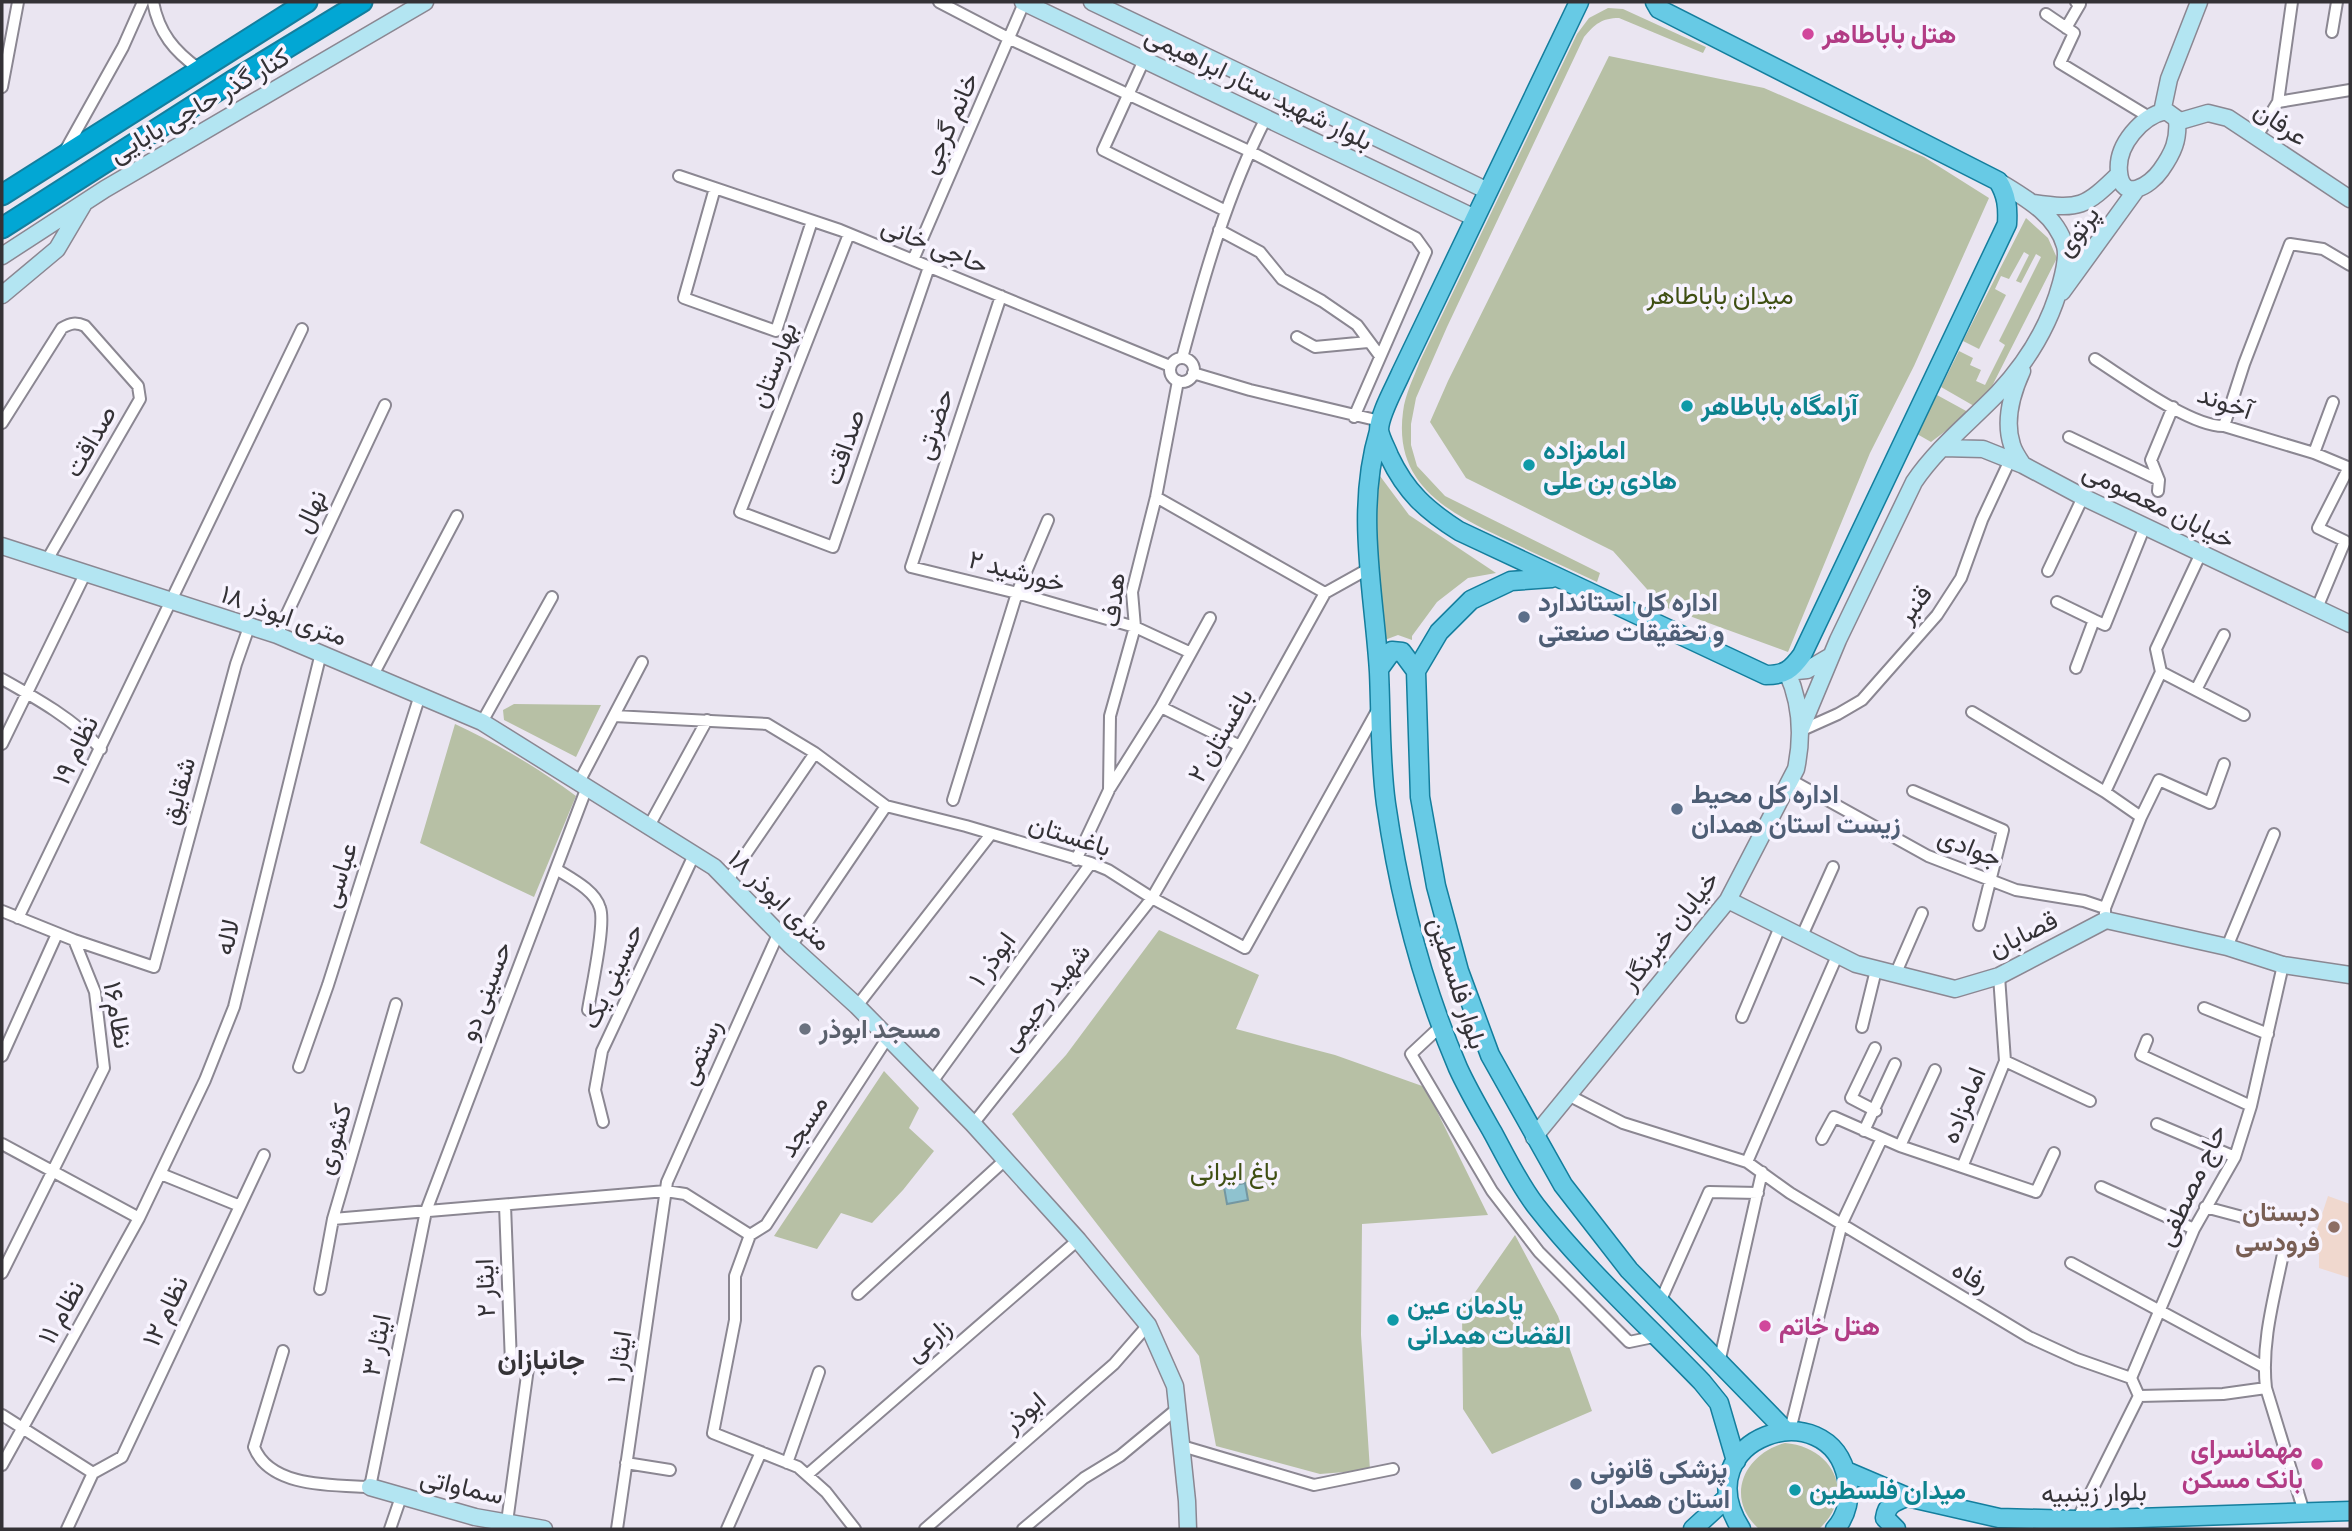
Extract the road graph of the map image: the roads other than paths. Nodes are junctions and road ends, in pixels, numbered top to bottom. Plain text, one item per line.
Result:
1 (18, 2) edge
2 (143, 2) edge
3 (153, 2) edge
4 (307, 2) edge
5 (362, 2) edge
6 (425, 2) edge
7 (939, 2) edge
8 (1023, 2) edge
9 (1092, 2) edge
10 (2076, 2) edge
11 (2199, 2) edge
12 (2292, 2) edge
13 (2337, 2) edge
14 (1578, 3) edge
15 (1657, 5) edge
16 (2046, 14) dead end
17 (2066, 28) junction
18 (2332, 32) dead end
19 (1010, 39) junction
20 (1144, 60) junction
21 (199, 69) junction
22 (2, 87) edge
23 (2350, 90) edge
24 (1129, 95) junction
25 (2278, 102) junction
26 (2156, 115) junction
27 (1266, 118) junction
28 (2177, 122) junction
29 (2256, 136) junction
30 (1249, 151) junction
31 (62, 157) junction
32 (1447, 172) junction
33 (2119, 174) junction
34 (679, 176) dead end
35 (1998, 181) junction
36 (715, 188) junction
37 (2136, 190) junction
38 (1488, 191) junction
39 (2, 195) edge
40 (1431, 197) junction
41 (2350, 199) edge
42 (86, 201) junction
43 (2034, 203) junction
44 (1226, 211) junction
45 (1475, 218) junction
46 (812, 221) junction
47 (2, 228) edge
48 (1219, 230) junction
49 (849, 234) junction
50 (2, 256) edge
51 (913, 260) junction
52 (2350, 265) edge
53 (929, 267) junction
54 (2, 295) edge
55 (1000, 296) junction
56 (2057, 300) junction
57 (302, 329) dead end
58 (1297, 337) dead end
59 (1368, 342) junction
60 (2030, 354) junction
61 (1380, 356) junction
62 (1182, 358) junction
63 (2095, 359) dead end
64 (1170, 366) junction
65 (1193, 373) junction
66 (1178, 381) junction
67 (2333, 402) dead end
68 (385, 405) dead end
69 (2173, 407) junction
70 (1354, 417) junction
71 (2, 423) edge
72 (1380, 426) junction
73 (2224, 426) junction
74 (2069, 437) dead end
75 (1942, 448) junction
76 (2314, 453) junction
77 (2016, 463) junction
78 (2350, 467) edge
79 (1156, 497) junction
80 (2083, 497) junction
81 (740, 512) joint
82 (457, 516) dead end
83 (1048, 520) dead end
84 (2145, 526) junction
85 (2, 546) edge
86 (2201, 553) junction
87 (47, 559) junction
88 (911, 568) joint
89 (1368, 569) junction
90 (2048, 571) dead end
91 (86, 572) junction
92 (1556, 577) junction
93 (1017, 593) junction
94 (1325, 593) junction
95 (552, 597) dead end
96 (172, 602) junction
97 (2057, 602) dead end
98 (2317, 608) junction
99 (1210, 618) dead end
100 (2094, 620) junction
101 (2350, 624) edge
102 (250, 627) junction
103 (1135, 627) junction
104 (277, 635) junction
105 (2224, 635) dead end
106 (1189, 652) junction
107 (321, 653) junction
108 (1831, 656) junction
109 (642, 662) dead end
110 (2076, 668) dead end
111 (1378, 669) junction
112 (1416, 671) junction
113 (1787, 672) junction
114 (2161, 672) junction
115 (373, 675) junction
116 (2, 679) edge
117 (2196, 690) junction
118 (26, 693) junction
119 (420, 695) junction
120 (1380, 705) junction
121 (1161, 707) junction
122 (1972, 712) dead end
123 (2244, 715) dead end
124 (614, 716) junction
125 (707, 720) junction
126 (482, 722) junction
127 (1800, 730) junction
128 (2, 744) edge
129 (1240, 747) junction
130 (101, 750) junction
131 (815, 753) junction
132 (2224, 764) dead end
133 (1791, 780) junction
134 (583, 785) junction
135 (1109, 790) junction
136 (1913, 791) dead end
137 (2105, 792) junction
138 (953, 800) dead end
139 (886, 806) junction
140 (2141, 817) junction
141 (649, 826) junction
142 (992, 834) junction
143 (2274, 834) dead end
144 (694, 855) junction
145 (1076, 860) junction
146 (1091, 863) junction
147 (1833, 867) dead end
148 (556, 869) junction
149 (728, 880) junction
150 (1991, 880) junction
151 (1152, 898) junction
152 (1728, 900) junction
153 (2, 911) edge
154 (1922, 913) dead end
155 (2105, 914) junction
156 (18, 918) junction
157 (1979, 925) dead end
158 (1780, 927) junction
159 (779, 932) junction
160 (57, 934) junction
161 (1801, 938) junction
162 (74, 940) junction
163 (791, 946) junction
164 (2227, 947) junction
165 (1837, 956) junction
166 (2283, 965) junction
167 (1877, 970) junction
168 (1895, 975) junction
169 (2350, 975) edge
170 (1999, 976) junction
171 (396, 1004) dead end
172 (857, 1006) junction
173 (2203, 1008) dead end
174 (588, 1010) dead end
175 (1742, 1017) dead end
176 (1442, 1025) junction
177 (1862, 1027) dead end
178 (2267, 1034) junction
179 (888, 1037) junction
180 (2147, 1040) dead end
181 (1875, 1048) dead end
182 (2, 1056) edge
183 (2005, 1061) junction
184 (1895, 1064) dead end
185 (299, 1067) dead end
186 (1935, 1070) dead end
187 (932, 1082) junction
188 (1568, 1096) junction
189 (2090, 1101) dead end
190 (2252, 1106) junction
191 (1875, 1111) junction
192 (603, 1122) dead end
193 (973, 1124) junction
194 (2157, 1124) dead end
195 (1864, 1130) junction
196 (1534, 1137) junction
197 (1882, 1138) junction
198 (1822, 1139) dead end
199 (2, 1144) edge
200 (1900, 1146) junction
201 (2054, 1153) dead end
202 (264, 1155) dead end
203 (2235, 1157) junction
204 (1005, 1160) junction
205 (1747, 1162) junction
206 (1963, 1165) junction
207 (1762, 1172) junction
208 (53, 1173) junction
209 (161, 1174) junction
210 (2101, 1187) dead end
211 (666, 1191) junction
212 (1758, 1193) junction
213 (505, 1205) junction
214 (240, 1206) junction
215 (2205, 1208) junction
216 (426, 1211) junction
217 (139, 1218) junction
218 (333, 1219) junction
219 (2250, 1219) dead end
220 (1842, 1223) junction
221 (2194, 1229) junction
222 (750, 1235) junction
223 (1078, 1240) junction
224 (2283, 1254) dead end
225 (2071, 1263) dead end
226 (2, 1273) edge
227 (320, 1289) dead end
228 (858, 1294) dead end
229 (1660, 1302) junction
230 (2159, 1311) junction
231 (1148, 1325) junction
232 (1658, 1336) junction
233 (283, 1350) dead end
234 (1719, 1363) junction
235 (2264, 1367) junction
236 (819, 1372) dead end
237 (2131, 1378) junction
238 (2266, 1388) junction
239 (2139, 1396) junction
240 (1178, 1408) junction
241 (2, 1415) edge
242 (22, 1427) junction
243 (1787, 1430) junction
244 (1182, 1446) junction
245 (761, 1452) junction
246 (1735, 1461) junction
247 (626, 1462) junction
248 (787, 1462) junction
249 (2, 1465) edge
250 (1393, 1469) dead end
251 (670, 1470) dead end
252 (1846, 1471) junction
253 (93, 1473) junction
254 (807, 1475) junction
255 (370, 1487) junction
256 (401, 1497) junction
257 (1728, 1497) junction
258 (1907, 1497) junction
259 (2350, 1511) edge
260 (2304, 1512) junction
261 (2077, 1520) junction
262 (2333, 1520) edge
263 (507, 1522) junction
264 (473, 1523) edge
265 (66, 1529) edge
266 (390, 1529) edge
267 (544, 1529) edge
268 (617, 1529) edge
269 (727, 1529) edge
270 (855, 1529) edge
271 (925, 1529) edge
272 (1023, 1529) edge
273 (1188, 1529) edge
274 (1693, 1529) edge
275 (1741, 1529) edge
276 (1835, 1529) edge
277 (1896, 1529) edge

1 - 22 street
2 - 31 street
3 - 21 street
4 - 21 highway
5 - 47 highway
6 - 42 street, کنار گذر حاجی بابایی
7 - 19 street
8 - 19 street, خانم گرجی
8 - 20 street, بلوار شهید ستار ابراهیمی
9 - 32 street, بلوار شهید ستار ابراهیمی
10 - 17 street
11 - 26 street
12 - 25 street
13 - 18 street
14 - 38 main road
15 - 35 main road
16 - 17 street
17 - 26 street
19 - 24 street
19 - 51 street, خانم گرجی
20 - 24 street
20 - 27 street, بلوار شهید ستار ابراهیمی
21 - 31 highway
23 - 25 street
24 - 30 street
24 - 44 street
25 - 29 street
26 - 28 street
26 - 33 street
27 - 30 street
27 - 40 street, بلوار شهید ستار ابراهیمی
28 - 29 street, عرفان
28 - 37 street, پرتوی
29 - 41 street, عرفان
30 - 44 street
30 - 61 street
31 - 39 highway
32 - 38 street, بلوار شهید ستار ابراهیمی
32 - 40 street
33 - 37 street, پرتوی
33 - 43 street
34 - 36 street, حاجی خانی
35 - 43 street
35 - 113 main road
36 - 46 street, حاجی خانی
36 - 46 street
37 - 56 street, پرتوی
38 - 45 main road
40 - 45 street, بلوار شهید ستار ابراهیمی
42 - 50 street, کنار گذر حاجی بابایی
42 - 54 street
43 - 56 street
44 - 48 street
45 - 72 main road
46 - 49 street, حاجی خانی
48 - 59 street
48 - 62 street
49 - 51 street, حاجی خانی
49 - 81 street, بهارستان
51 - 53 street, حاجی خانی
52 - 73 street
53 - 55 street, حاجی خانی
53 - 81 street, صداقت
55 - 64 street, حاجی خانی
55 - 88 street, حضرتی
56 - 60 street
57 - 96 street, نظام ۱۹
58 - 59 street
59 - 61 street
60 - 75 street, خیابان خبرنگار
60 - 77 street
61 - 70 street
62 - 64 street
62 - 65 street
63 - 69 street, آخوند
64 - 66 street
65 - 66 street
65 - 70 street
66 - 79 street, هدف
67 - 76 street
68 - 104 street, نهال
69 - 73 street, آخوند
69 - 74 street
70 - 72 street
71 - 87 street, صداقت
72 - 89 main road, بلوار فلسطین
72 - 92 main road
73 - 76 street, آخوند
75 - 77 street, خیابان معصومی
75 - 108 street, خیابان خبرنگار
76 - 78 street, آخوند
77 - 80 street, خیابان معصومی
77 - 127 street, قنبر
78 - 98 street
79 - 94 street
79 - 103 street, هدف
80 - 84 street, خیابان معصومی
80 - 90 street
82 - 115 street
83 - 93 street
84 - 86 street, خیابان معصومی
84 - 100 street
85 - 87 street, ۱۸ متری ابوذر
86 - 98 street, خیابان معصومی
86 - 114 street
87 - 91 street, ۱۸ متری ابوذر
88 - 93 street, خورشید ۲
89 - 94 street
89 - 111 main road, بلوار فلسطین
91 - 96 street, ۱۸ متری ابوذر
91 - 118 street
92 - 112 main road
92 - 113 main road
93 - 103 street, خورشید ۲
93 - 138 street
94 - 129 street, باغستان ۲
95 - 126 street
96 - 102 street, ۱۸ متری ابوذر
96 - 130 street, نظام ۱۹
97 - 100 street
98 - 101 street, خیابان معصومی
99 - 106 street
100 - 110 street
102 - 104 street, ۱۸ متری ابوذر
102 - 162 street, شقایق
103 - 106 street, خورشید ۲
103 - 135 street, هدف
104 - 107 street, ۱۸ متری ابوذر
105 - 117 street
106 - 121 street
107 - 115 street, ۱۸ متری ابوذر
107 - 209 street, لاله
108 - 113 street
108 - 127 street, خیابان خبرنگار
109 - 124 street, حسینی دو
111 - 112 main road
111 - 120 main road, بلوار فلسطین
112 - 196 main road, بلوار فلسطین
113 - 127 street, خیابان خبرنگار
114 - 117 street
114 - 137 street
115 - 119 street, ۱۸ متری ابوذر
116 - 118 street
117 - 123 street
118 - 128 street
118 - 130 street
119 - 126 street, ۱۸ متری ابوذر
119 - 185 street, عباسی
120 - 151 street, باغستان
120 - 176 main road, بلوار فلسطین
121 - 129 street
121 - 135 street
122 - 137 street
124 - 125 street, باغستان
124 - 134 street, حسینی دو
125 - 131 street, باغستان
125 - 141 street
126 - 134 street, ۱۸ متری ابوذر
127 - 133 street, خیابان خبرنگار
129 - 151 street, باغستان ۲
130 - 156 street, نظام ۱۹
131 - 139 street, باغستان
131 - 149 street
132 - 140 street
133 - 150 street, جوادی
133 - 152 street, خیابان خبرنگار
134 - 141 street, ۱۸ متری ابوذر
134 - 148 street, حسینی دو
135 - 145 street, هدف
136 - 150 street
137 - 140 street
139 - 142 street, باغستان
139 - 163 street
140 - 155 street
141 - 144 street, ۱۸ متری ابوذر
142 - 145 street, باغستان
142 - 172 street
143 - 164 street
144 - 149 street, ۱۸ متری ابوذر
144 - 192 street, حسینی یک
145 - 146 street, باغستان
146 - 151 street, باغستان
146 - 187 street, ابوذر ۱
147 - 161 street
148 - 174 street
148 - 216 street, حسینی دو
149 - 159 street, ۱۸ متری ابوذر
150 - 155 street, جوادی
150 - 157 street
151 - 193 street, شهید رحیمی
152 - 158 street, قصابان
152 - 188 street, خیابان خبرنگار
153 - 156 street
154 - 168 street
155 - 164 street
155 - 170 street, قصابان
156 - 160 street
158 - 161 street, قصابان
158 - 175 street
159 - 163 street, ۱۸ متری ابوذر
159 - 211 street, رستمی
160 - 162 street
160 - 182 street
161 - 165 street, قصابان
162 - 208 street, نظام۱۶
163 - 172 street, ۱۸ متری ابوذر
164 - 166 street
165 - 167 street, قصابان
165 - 205 street
166 - 169 street
166 - 178 street, حاج مصطفی
167 - 168 street, قصابان
167 - 177 street
168 - 170 street, قصابان
170 - 183 street, امامزاده
171 - 218 street, کشوری
172 - 179 street, ۱۸ متری ابوذر
173 - 178 street
176 - 232 main road, بلوار فلسطین
176 - 232 street
178 - 190 street, حاج مصطفی
179 - 187 street, ۱۸ متری ابوذر
179 - 222 street, مسجد
180 - 190 street
181 - 191 street
183 - 189 street
183 - 206 street, امامزاده
184 - 191 street
186 - 200 street
187 - 193 street, ۱۸ متری ابوذر
188 - 196 street, خیابان خبرنگار
188 - 205 street, رفاه
190 - 203 street, حاج مصطفی
191 - 195 street
193 - 204 street, ۱۸ متری ابوذر
194 - 203 street
195 - 197 street, امامزاده
195 - 198 street, امامزاده
196 - 229 main road, بلوار فلسطین
197 - 200 street, امامزاده
197 - 220 street
199 - 208 street
200 - 206 street, امامزاده
201 - 206 street
202 - 214 street, نظام ۱۲
203 - 215 street, حاج مصطفی
204 - 223 street, ۱۸ متری ابوذر
204 - 228 street
205 - 207 street, رفاه
207 - 212 street
207 - 220 street, رفاه
208 - 217 street
208 - 226 street, نظام۱۶
209 - 214 street
209 - 217 street, لاله
210 - 221 street
211 - 213 street
211 - 222 street
211 - 247 street, ایثار ۱
212 - 229 street
212 - 234 street
213 - 216 street
213 - 263 street, ایثار ۲
214 - 253 street, نظام ۱۲
215 - 219 street
215 - 221 street, حاج مصطفی
216 - 218 street
216 - 255 street, ایثار ۳
217 - 242 street, نظام ۱۱
218 - 227 street, کشوری
220 - 237 street, رفاه
220 - 243 street
221 - 230 street, حاج مصطفی
222 - 245 street
223 - 231 street, ۱۸ متری ابوذر
223 - 254 street, زارعی
224 - 235 street
225 - 230 street
229 - 234 main road, بلوار فلسطین
230 - 235 street
230 - 237 street, حاج مصطفی
231 - 240 street, ۱۸ متری ابوذر
231 - 271 street, ابوذر
232 - 246 main road, بلوار فلسطین
233 - 255 street
234 - 243 main road, بلوار فلسطین
235 - 238 street
236 - 248 street
237 - 239 street
238 - 239 street
238 - 260 street
239 - 261 street
240 - 244 street, ۱۸ متری ابوذر
240 - 272 street
241 - 242 street
242 - 249 street, نظام ۱۱
242 - 253 street
243 - 246 main road
243 - 252 main road
244 - 250 street
244 - 273 street, ۱۸ متری ابوذر
245 - 248 street
245 - 269 street
246 - 257 main road
247 - 251 street
247 - 268 street, ایثار ۱
248 - 254 street
252 - 258 main road, بلوار زینبیه
252 - 276 main road
253 - 265 street
254 - 270 street
255 - 256 street, سماواتی
256 - 264 street, سماواتی
256 - 266 street
257 - 274 main road
257 - 275 main road
258 - 261 main road, بلوار زینبیه
258 - 277 main road
259 - 262 main road, بلوار زینبیه
260 - 261 main road, بلوار زینبیه
260 - 262 main road, بلوار زینبیه
263 - 264 street, سماواتی
263 - 267 street, سماواتی

